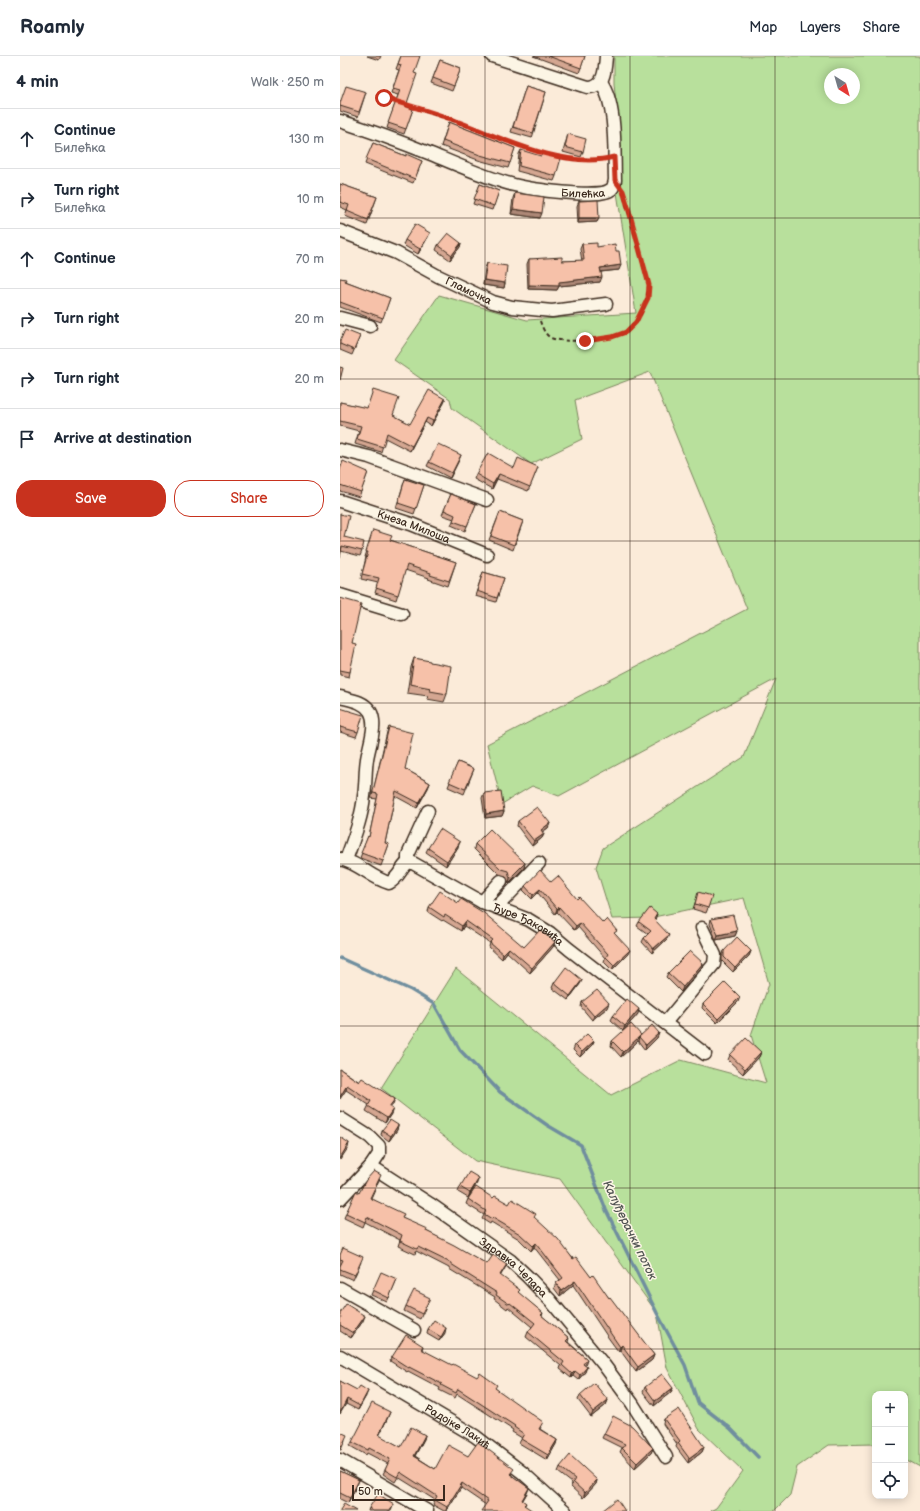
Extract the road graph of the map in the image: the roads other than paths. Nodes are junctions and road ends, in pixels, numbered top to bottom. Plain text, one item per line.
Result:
1 (492, 56) edge
2 (606, 56) edge
3 (601, 82) junction
4 (340, 121) edge
5 (340, 231) edge
6 (606, 304) dead end
7 (340, 318) edge
8 (370, 326) dead end
9 (340, 450) edge
10 (340, 500) edge
11 (487, 500) dead end
12 (487, 555) dead end
13 (340, 596) edge
14 (402, 614) dead end
15 (340, 697) edge
16 (428, 811) dead end
17 (343, 860) edge
18 (408, 862) junction
19 (539, 863) dead end
20 (500, 881) dead end
21 (482, 902) junction
22 (497, 907) junction
23 (702, 928) dead end
24 (665, 1023) junction
25 (706, 1054) dead end
26 (340, 1118) edge
27 (371, 1166) junction
28 (340, 1199) edge
29 (340, 1288) edge
30 (414, 1330) dead end
31 (340, 1356) edge
32 (666, 1457) dead end
33 (340, 1460) edge
34 (427, 1511) edge
35 (565, 1511) edge

1 - 3 street
2 - 3 street
3 - 4 street, Билећка
5 - 6 street, Гламочка
7 - 8 street
9 - 11 street
10 - 12 street, Кнеза Милоша
13 - 14 street
15 - 17 street
16 - 18 street
17 - 18 street
18 - 21 street, Ђуре Ђаковића
19 - 22 street
20 - 21 street
21 - 22 street, Ђуре Ђаковића
22 - 24 street, Ђуре Ђаковића
23 - 24 street
24 - 25 street, Ђуре Ђаковића
26 - 27 street
27 - 28 street
27 - 32 street, Здравка Челара
29 - 30 street
31 - 35 street, Радојке Лакић
33 - 34 street

